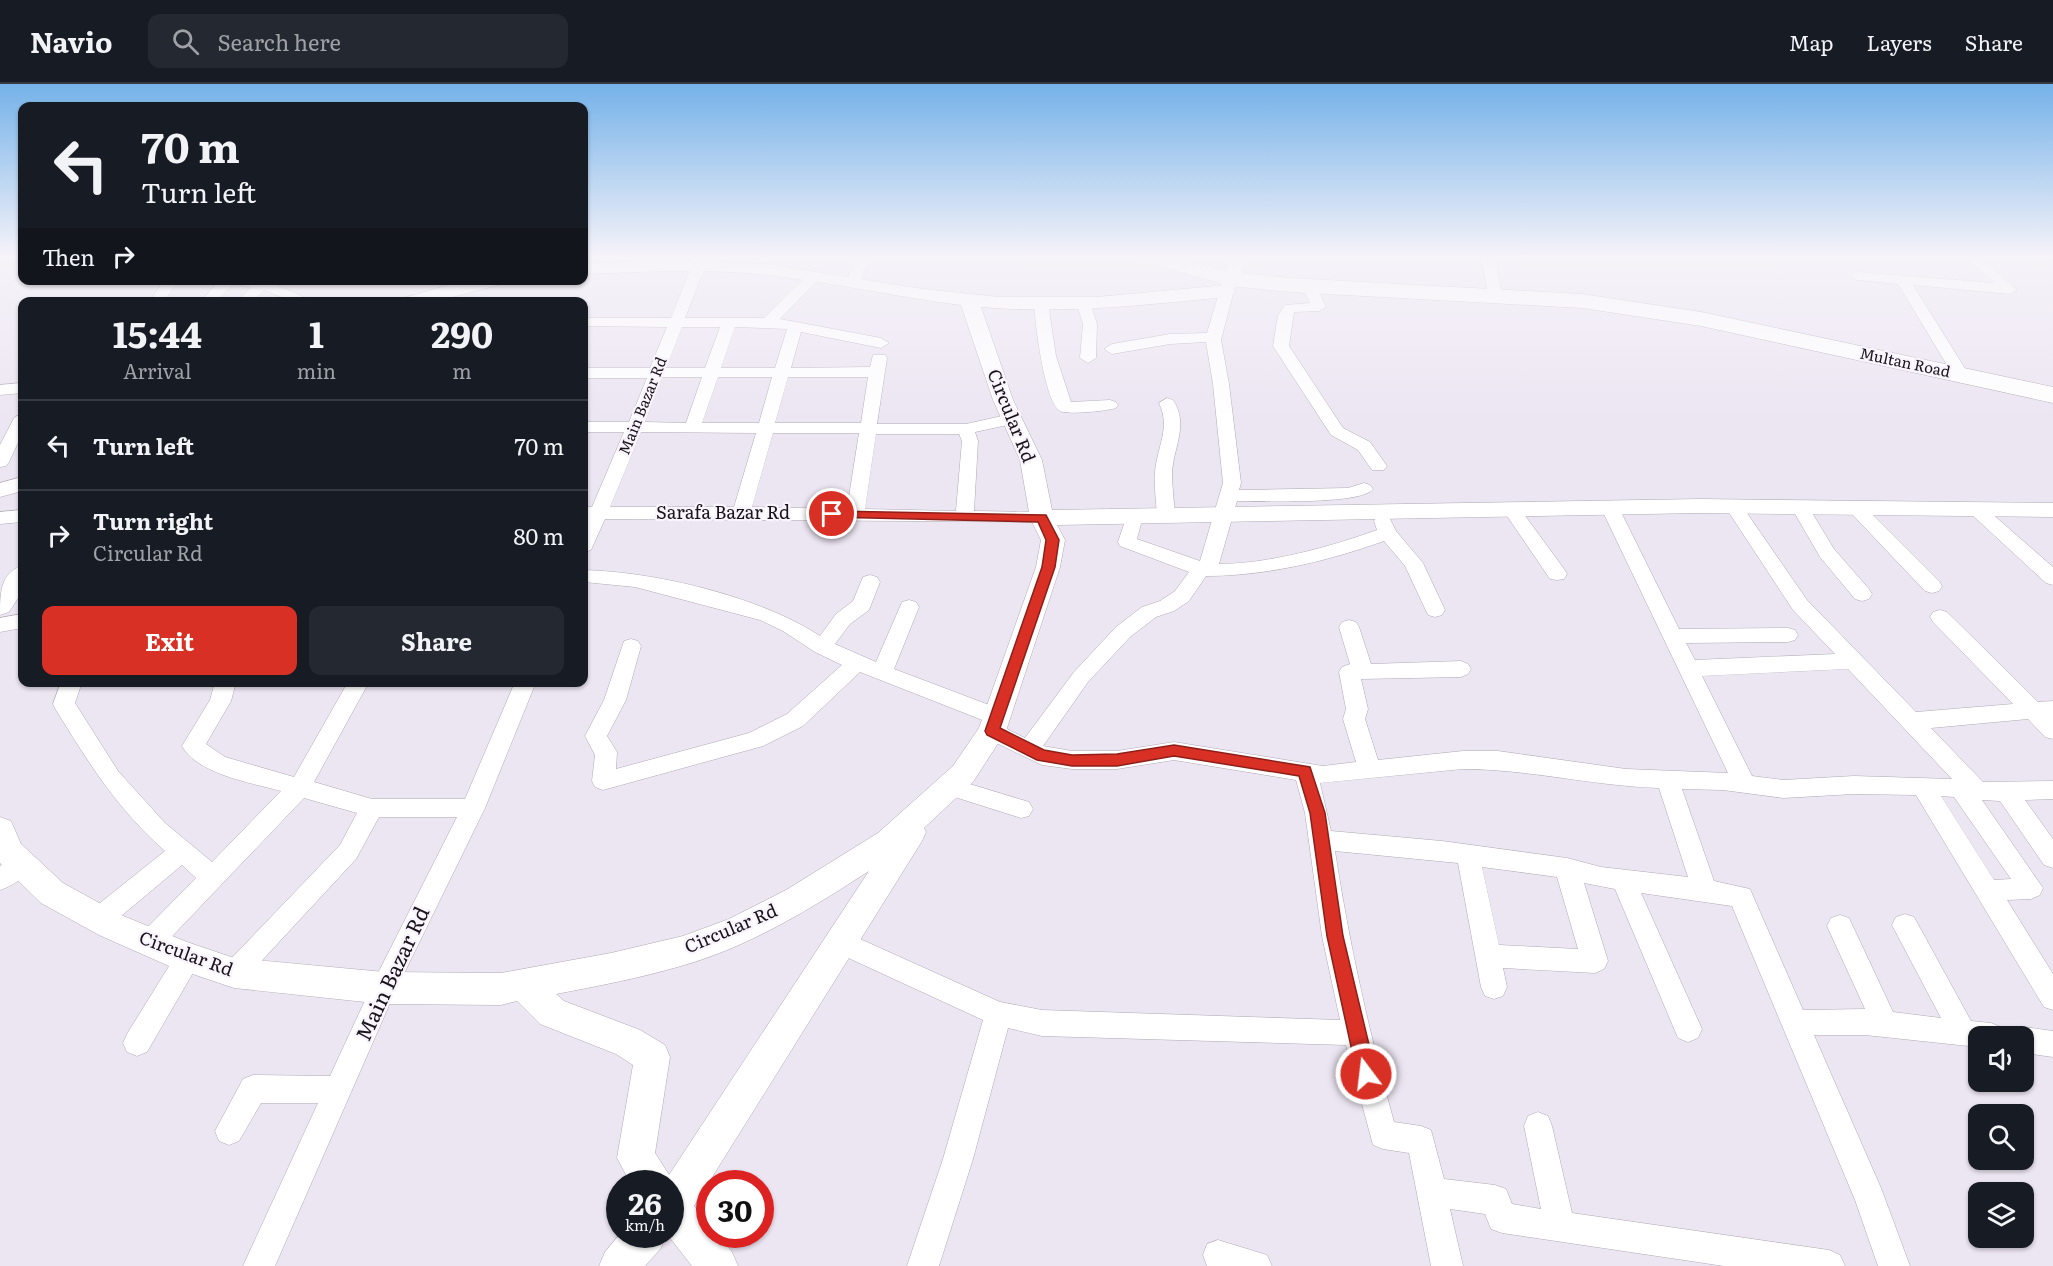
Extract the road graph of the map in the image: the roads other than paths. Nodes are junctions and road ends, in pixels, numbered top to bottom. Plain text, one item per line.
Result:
1 (680, 312) edge
2 (779, 312) edge
3 (973, 312) edge
4 (1041, 312) edge
5 (1086, 312) edge
6 (1221, 312) edge
7 (1287, 312) edge
8 (1656, 312) edge
9 (1922, 312) edge
10 (588, 322) edge
11 (676, 322) junction
12 (729, 323) junction
13 (768, 323) junction
14 (795, 326) junction
15 (1214, 337) junction
16 (1112, 349) dead end
17 (1088, 358) dead end
18 (657, 372) junction
19 (712, 372) junction
20 (781, 372) junction
21 (876, 372) junction
22 (588, 373) edge
23 (1961, 375) junction
24 (18, 388) edge
25 (0, 390) edge
26 (2053, 395) edge
27 (1167, 403) dead end
28 (1110, 405) dead end
29 (1011, 419) junction
30 (18, 426) edge
31 (588, 427) edge
32 (635, 427) junction
33 (692, 428) junction
34 (766, 428) junction
35 (868, 428) junction
36 (966, 429) junction
37 (0, 462) edge
38 (1378, 466) dead end
39 (18, 485) edge
40 (1364, 489) dead end
41 (0, 490) edge
42 (1227, 505) junction
43 (1734, 507) junction
44 (1800, 507) junction
45 (1610, 508) junction
46 (1856, 508) junction
47 (1976, 509) junction
48 (1512, 510) junction
49 (2053, 510) edge
50 (591, 513) edge
51 (741, 513) junction
52 (855, 515) junction
53 (1166, 515) junction
54 (18, 516) edge
55 (1134, 516) junction
56 (965, 517) junction
57 (0, 518) edge
58 (1042, 518) junction
59 (1384, 522) junction
60 (1204, 570) junction
61 (1557, 574) dead end
62 (588, 576) edge
63 (2053, 578) edge
64 (18, 580) edge
65 (870, 582) dead end
66 (1932, 586) dead end
67 (1862, 594) dead end
68 (0, 606) edge
69 (909, 607) dead end
70 (1436, 610) dead end
71 (1940, 617) dead end
72 (18, 622) edge
73 (0, 625) edge
74 (1349, 627) dead end
75 (1788, 634) dead end
76 (1672, 636) junction
77 (631, 646) dead end
78 (822, 648) junction
79 (1852, 661) junction
80 (857, 663) junction
81 (1688, 668) junction
82 (1461, 669) dead end
83 (882, 672) junction
84 (1363, 672) junction
85 (70, 687) edge
86 (224, 687) edge
87 (356, 687) edge
88 (524, 687) edge
89 (2053, 709) edge
90 (2031, 710) junction
91 (1910, 721) junction
92 (995, 724) junction
93 (2053, 731) edge
94 (1029, 749) junction
95 (1370, 770) junction
96 (1305, 771) junction
97 (1667, 779) junction
98 (1745, 784) junction
99 (1923, 786) junction
100 (950, 787) junction
101 (299, 788) junction
102 (1969, 789) junction
103 (2053, 790) edge
104 (2006, 792) junction
105 (372, 808) junction
106 (473, 808) junction
107 (1021, 809) dead end
108 (923, 812) junction
109 (0, 830) edge
110 (1322, 840) junction
111 (182, 851) junction
112 (1468, 855) junction
113 (2053, 858) edge
114 (1567, 868) junction
115 (11, 872) edge
116 (212, 877) junction
117 (1623, 879) junction
118 (1705, 890) junction
119 (1988, 891) junction
120 (99, 919) junction
121 (1905, 925) dead end
122 (1840, 926) dead end
123 (150, 942) junction
124 (840, 942) junction
125 (1488, 956) junction
126 (188, 958) junction
127 (234, 973) junction
128 (524, 985) junction
129 (1494, 987) dead end
130 (384, 988) junction
131 (2053, 998) edge
132 (998, 1014) junction
133 (1795, 1023) junction
134 (1885, 1024) junction
135 (1688, 1029) dead end
136 (1356, 1033) junction
137 (1963, 1033) junction
138 (1968, 1034) edge
139 (2034, 1041) edge
140 (138, 1043) dead end
141 (2053, 1044) edge
142 (339, 1090) junction
143 (1538, 1126) dead end
144 (229, 1131) dead end
145 (644, 1170) edge
146 (684, 1186) edge
147 (1432, 1192) junction
148 (684, 1225) edge
149 (1560, 1226) junction
150 (635, 1248) edge
151 (1218, 1255) dead end
152 (259, 1266) edge
153 (619, 1266) edge
154 (718, 1266) edge
155 (923, 1266) edge
156 (1256, 1266) edge
157 (1446, 1266) edge
158 (1829, 1266) edge
159 (1894, 1266) edge

1 - 11 street, Main Bazar Rd
2 - 13 street
3 - 29 street, Circular Rd
4 - 28 street
5 - 17 street
6 - 15 street
7 - 38 street
8 - 23 main road, Multan Road
9 - 23 street
10 - 11 street
11 - 12 street
11 - 18 street, Main Bazar Rd
12 - 13 street
12 - 19 street
13 - 14 street
14 - 20 street
14 - 21 street
15 - 16 street
15 - 42 street
18 - 19 street
18 - 22 street
18 - 32 street, Main Bazar Rd
19 - 20 street
19 - 33 street
20 - 21 street
20 - 34 street
21 - 35 street
23 - 26 main road, Multan Road
24 - 25 street
27 - 53 street
29 - 36 street
29 - 58 street, Circular Rd
30 - 37 street
31 - 32 street
32 - 33 street
32 - 50 street, Main Bazar Rd
33 - 34 street
34 - 35 street
34 - 51 street
35 - 36 street
35 - 52 street
36 - 56 street
39 - 41 street
40 - 42 street
42 - 53 street
42 - 59 street
42 - 60 street
43 - 44 street
43 - 45 street
43 - 79 street
44 - 46 street
44 - 67 street
45 - 48 street
45 - 76 street
46 - 47 street
46 - 66 street
47 - 49 street
47 - 63 street
48 - 59 street
48 - 61 street
50 - 51 street, Sarafa Bazar Rd
51 - 52 street, Sarafa Bazar Rd
52 - 56 street, Sarafa Bazar Rd
53 - 55 street
54 - 57 street
55 - 58 street
55 - 60 street
56 - 58 street, Sarafa Bazar Rd
58 - 92 street, Circular Rd
59 - 60 street
59 - 70 street
60 - 94 street
62 - 78 street
64 - 68 street
65 - 78 street
69 - 83 street
71 - 90 street
72 - 73 street
74 - 84 street
75 - 76 street
76 - 81 street
77 - 80 street
78 - 80 street
79 - 81 street
79 - 91 street
80 - 83 street
81 - 98 street
82 - 84 street
83 - 92 street
84 - 95 street
85 - 111 street
86 - 101 street
87 - 101 street
88 - 106 street, Main Bazar Rd
89 - 90 street
90 - 91 street
90 - 93 street
91 - 102 street
92 - 94 street
92 - 100 street, Circular Rd
94 - 96 street
95 - 96 street
95 - 97 street
96 - 110 street
97 - 98 street
97 - 118 street
98 - 99 street
99 - 102 street
99 - 119 street
100 - 107 street
100 - 108 street, Circular Rd
101 - 105 street
101 - 116 street
102 - 104 street
102 - 119 street
103 - 104 street
104 - 113 street
105 - 106 street
105 - 127 street
106 - 130 street, Main Bazar Rd
108 - 124 street
108 - 128 street, Circular Rd
109 - 115 street, Circular Rd
110 - 112 street
110 - 136 street
111 - 116 street
111 - 120 street
112 - 114 street
112 - 125 street
114 - 117 street
114 - 125 street
115 - 120 street, Circular Rd
116 - 123 street
117 - 118 street
117 - 135 street
118 - 133 street
119 - 131 street
120 - 123 street, Circular Rd
121 - 137 street
122 - 134 street
123 - 126 street, Circular Rd
124 - 132 street
124 - 146 street
125 - 129 street
126 - 127 street, Circular Rd
126 - 140 street
127 - 130 street, Circular Rd
128 - 130 street, Circular Rd
128 - 145 street
130 - 142 street, Main Bazar Rd
132 - 136 street
132 - 155 street
133 - 134 street
133 - 159 street
134 - 137 street
136 - 147 street
137 - 138 street
139 - 141 street
142 - 144 street
142 - 152 street, Main Bazar Rd
143 - 149 street
147 - 149 street
147 - 157 street
148 - 154 street
149 - 158 street
150 - 153 street
151 - 156 street

